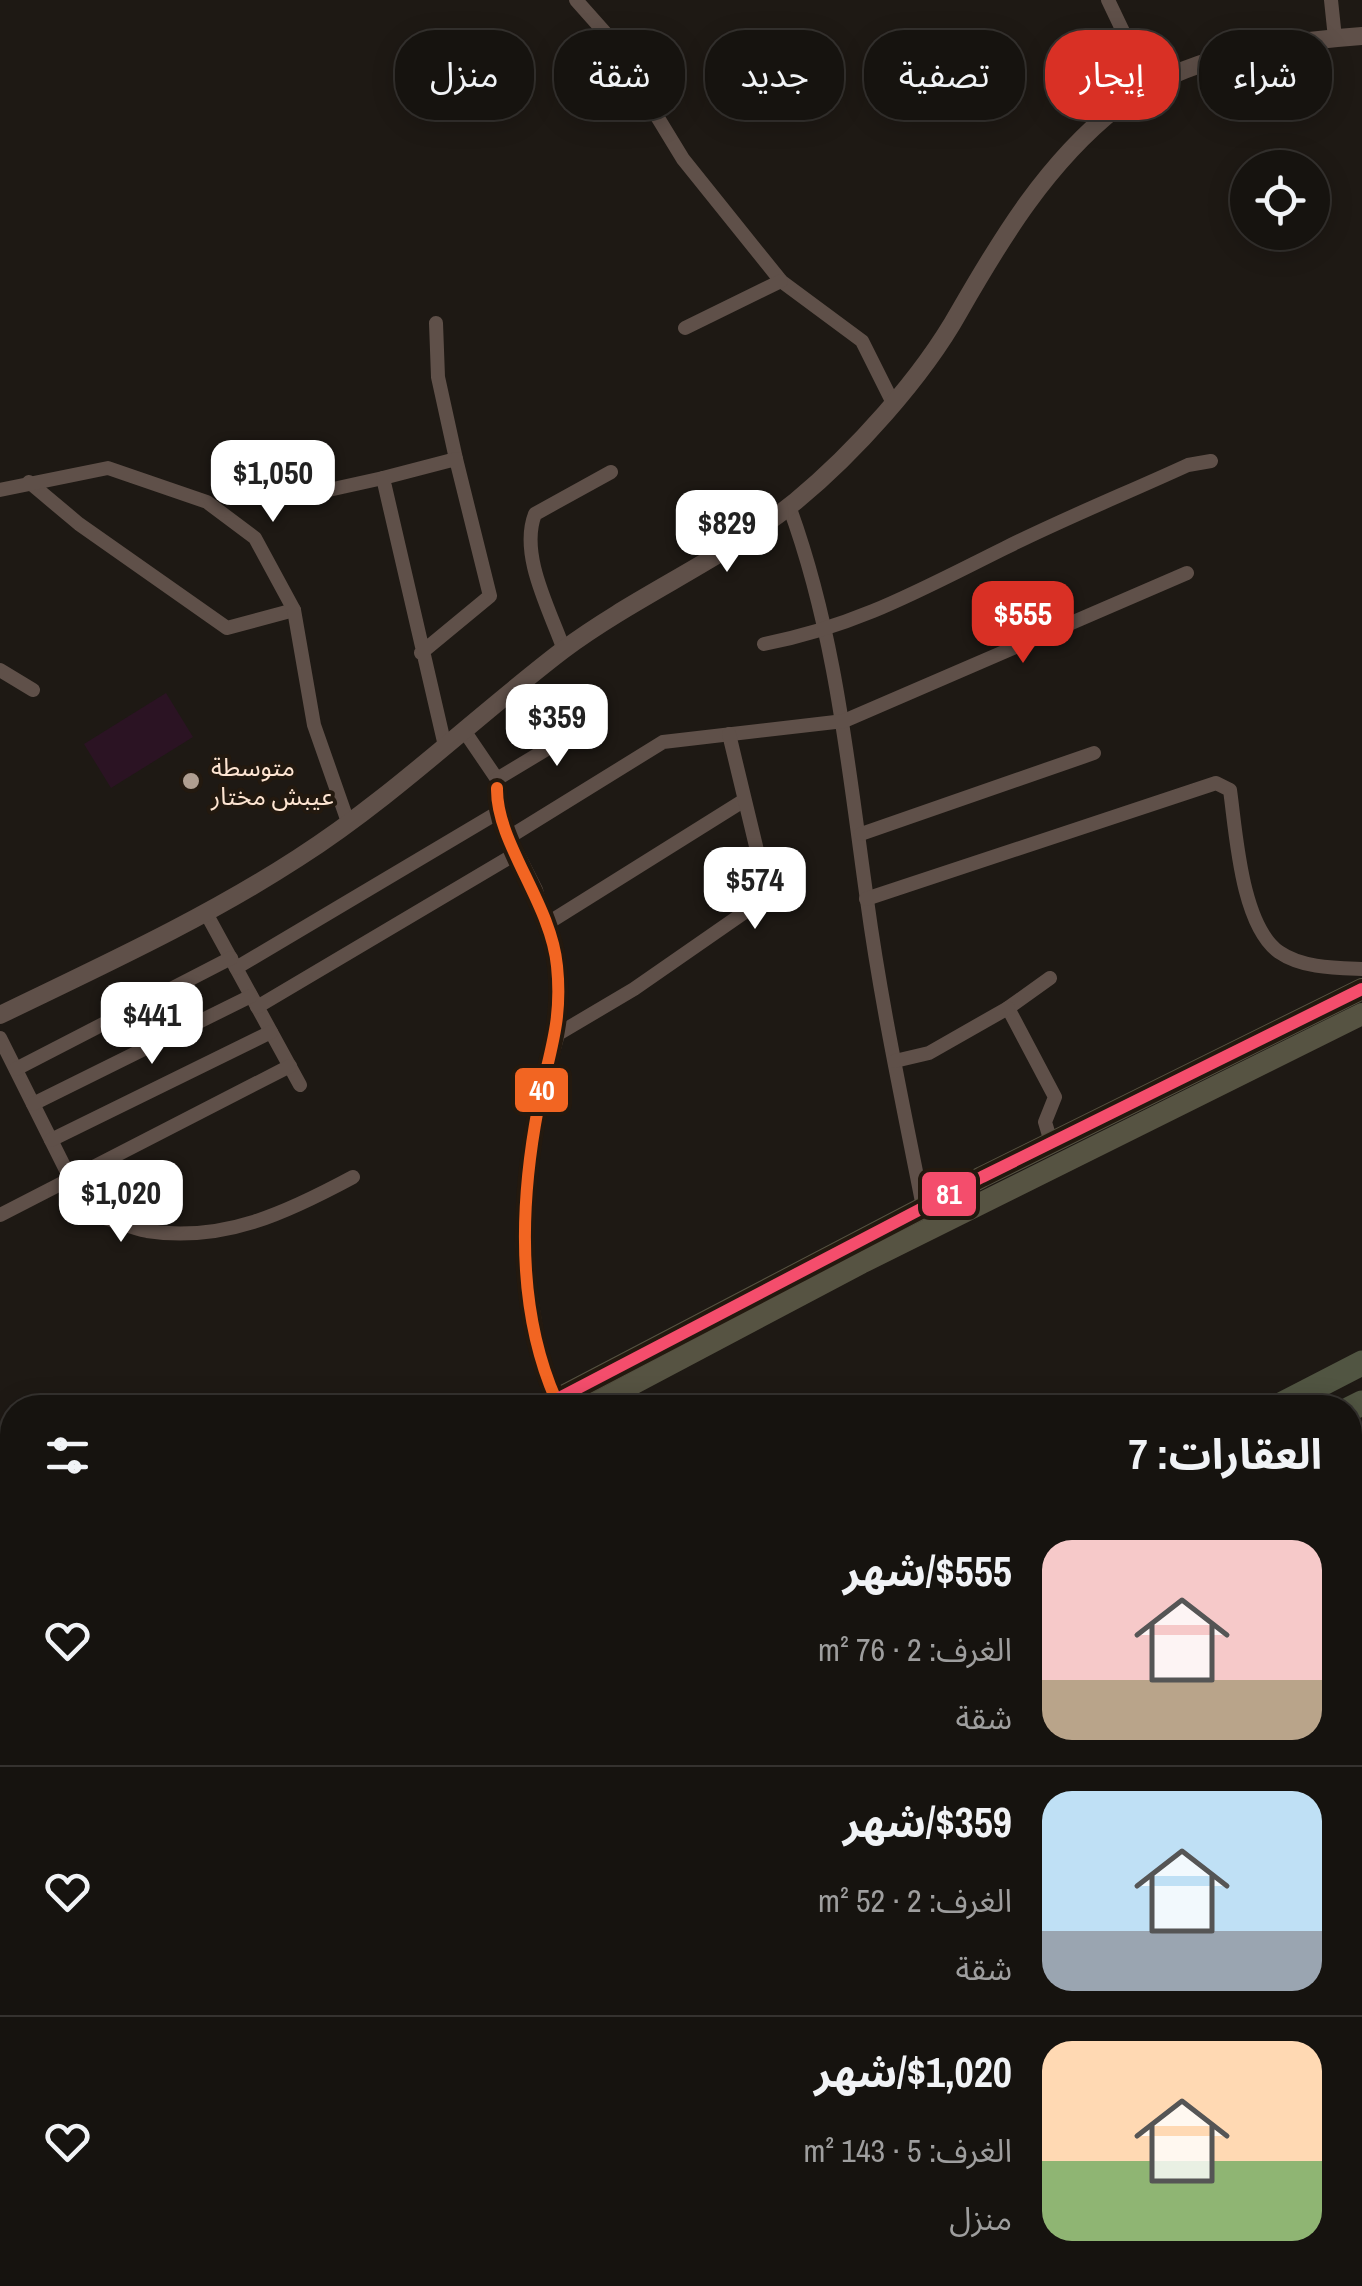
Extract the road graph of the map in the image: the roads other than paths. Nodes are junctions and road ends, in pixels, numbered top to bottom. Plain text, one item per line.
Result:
1 (576, 0) edge
2 (1108, 0) edge
3 (1331, 0) edge
4 (1122, 30) edge
5 (1362, 36) edge
6 (1335, 38) junction
7 (1179, 75) edge
8 (1105, 120) edge
9 (780, 280) junction
10 (436, 323) dead end
11 (686, 328) dead end
12 (892, 400) junction
13 (456, 459) junction
14 (1211, 461) dead end
15 (611, 472) dead end
16 (383, 478) junction
17 (29, 482) junction
18 (0, 490) edge
19 (297, 497) dead end
20 (789, 506) junction
21 (1186, 573) dead end
22 (294, 610) junction
23 (826, 632) junction
24 (764, 644) dead end
25 (564, 650) junction
26 (421, 653) junction
27 (0, 670) edge
28 (33, 690) dead end
29 (594, 720) dead end
30 (844, 721) junction
31 (464, 732) junction
32 (729, 734) junction
33 (445, 746) junction
34 (1094, 753) dead end
35 (497, 780) junction
36 (743, 801) junction
37 (497, 813) junction
38 (348, 822) junction
39 (861, 834) junction
40 (511, 836) junction
41 (517, 853) junction
42 (866, 899) junction
43 (206, 913) junction
44 (548, 923) junction
45 (234, 963) junction
46 (1362, 969) edge
47 (1050, 978) dead end
48 (1362, 989) edge
49 (254, 1001) junction
50 (1008, 1008) junction
51 (1362, 1014) edge
52 (0, 1015) edge
53 (271, 1032) junction
54 (558, 1034) junction
55 (0, 1038) edge
56 (894, 1060) junction
57 (290, 1066) junction
58 (16, 1069) junction
59 (300, 1085) dead end
60 (33, 1104) junction
61 (51, 1140) junction
62 (1051, 1142) junction
63 (353, 1177) dead end
64 (70, 1179) junction
65 (924, 1207) junction
66 (0, 1215) edge
67 (1362, 1363) edge
68 (547, 1395) edge
69 (565, 1395) edge
70 (612, 1395) edge
71 (1300, 1395) edge

1 - 9 street
2 - 4 street
3 - 6 street
5 - 6 street
6 - 7 street
8 - 12 street
9 - 11 street
9 - 12 street
10 - 13 street
12 - 20 street
13 - 16 street
13 - 26 street
14 - 23 street
15 - 25 street
16 - 19 street
16 - 26 street
17 - 18 street
17 - 22 street
17 - 22 street
20 - 23 street
20 - 25 street
21 - 30 street
22 - 38 street
23 - 24 street
23 - 30 street
25 - 31 street
26 - 33 street
27 - 28 street
29 - 35 street
30 - 32 street
30 - 39 street
31 - 33 street
31 - 35 street
32 - 36 street
32 - 40 street
33 - 38 street
34 - 39 street
35 - 37 street
36 - 44 street
36 - 54 street
37 - 40 street
37 - 45 street
38 - 43 street
39 - 42 street
40 - 41 street
41 - 44 street
41 - 49 street
42 - 46 street
42 - 56 street
43 - 45 street
43 - 52 street
44 - 54 street
45 - 49 street
45 - 58 street
47 - 50 street
48 - 62 highway
49 - 53 street
49 - 60 street
50 - 56 street
50 - 62 street
51 - 70 highway
53 - 57 street
53 - 61 street
54 - 68 street
55 - 58 street
56 - 65 street
57 - 59 street
57 - 64 street
58 - 60 street
60 - 61 street
61 - 64 street
62 - 65 highway
63 - 64 street
64 - 66 street
65 - 69 highway
67 - 71 highway

